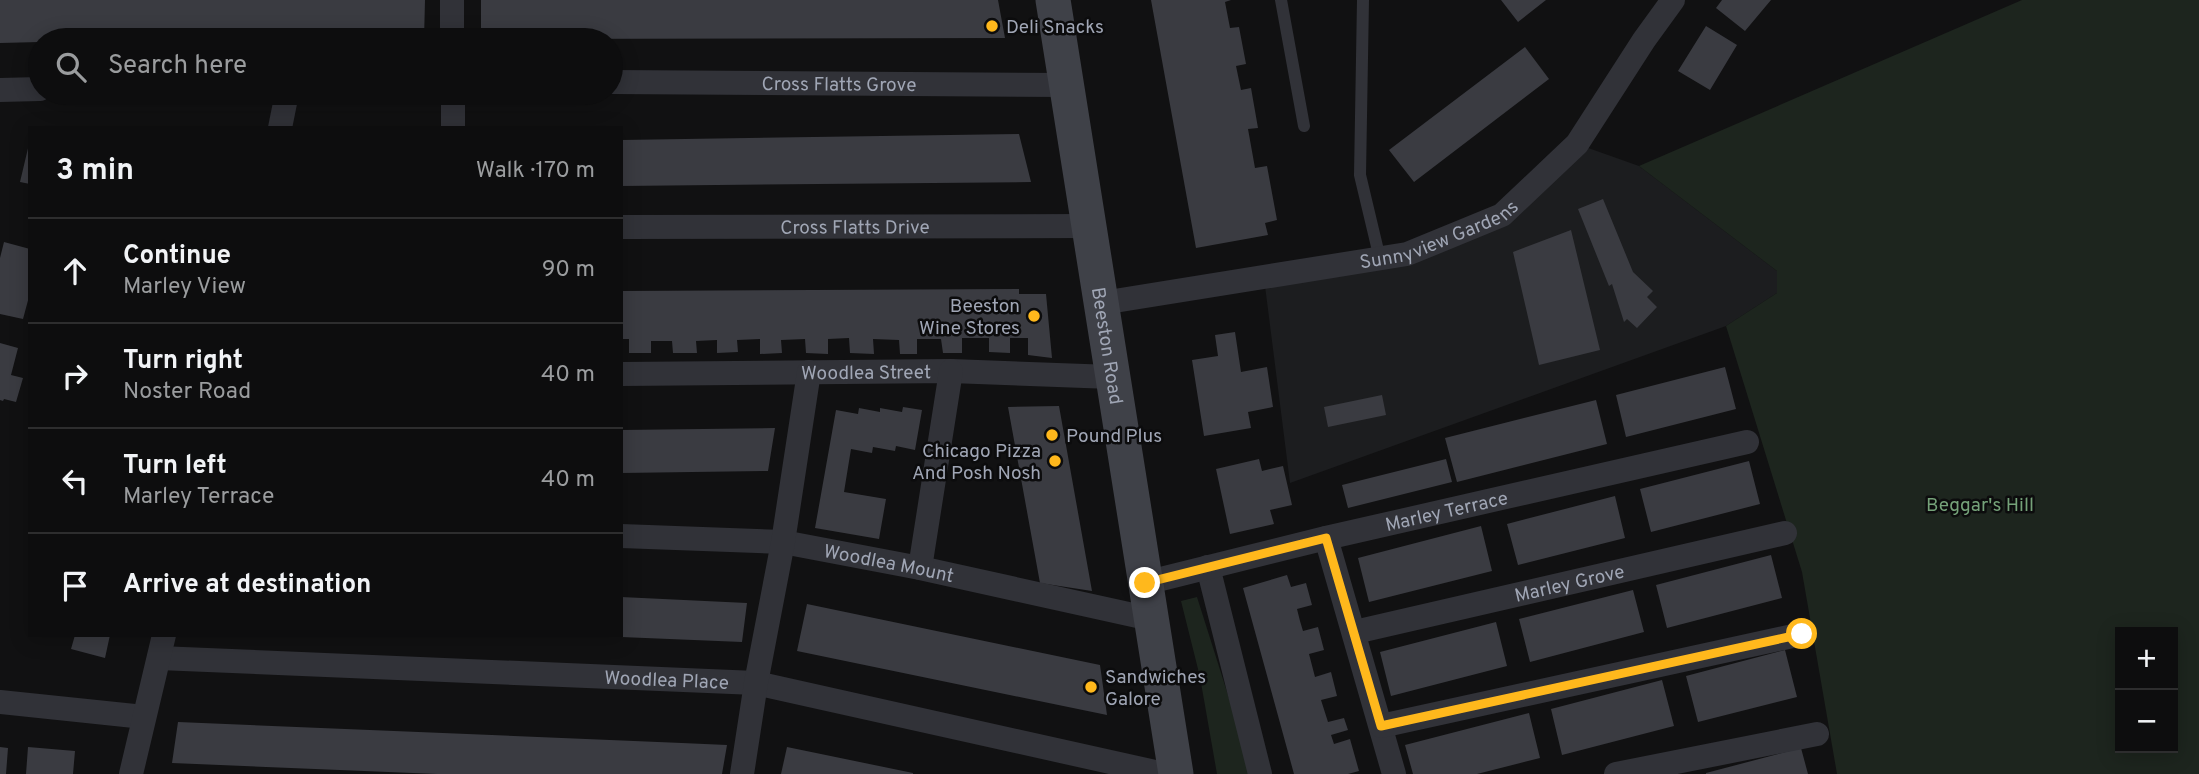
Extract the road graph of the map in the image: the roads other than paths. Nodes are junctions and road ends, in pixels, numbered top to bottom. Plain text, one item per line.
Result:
1 (452, 0) edge
2 (1053, 0) edge
3 (1281, 0) edge
4 (1363, 0) edge
5 (1673, 0) edge
6 (453, 28) edge
7 (623, 82) edge
8 (1066, 85) junction
9 (28, 89) edge
10 (0, 90) edge
11 (285, 105) edge
12 (453, 105) edge
13 (280, 126) edge
14 (453, 126) edge
15 (1304, 126) dead end
16 (1090, 226) junction
17 (623, 227) edge
18 (1380, 259) junction
19 (1102, 303) junction
20 (951, 371) junction
21 (809, 372) junction
22 (623, 374) edge
23 (1112, 377) junction
24 (1747, 442) dead end
25 (1785, 533) dead end
26 (623, 536) edge
27 (1326, 538) junction
28 (783, 542) junction
29 (1208, 567) junction
30 (920, 568) junction
31 (1145, 583) junction
32 (1151, 619) junction
33 (1355, 632) junction
34 (1802, 634) dead end
35 (161, 646) edge
36 (756, 683) junction
37 (0, 702) edge
38 (144, 717) junction
39 (1381, 726) junction
40 (1817, 734) dead end
41 (131, 774) edge
42 (742, 774) edge
43 (1164, 774) edge
44 (1176, 774) edge
45 (1260, 774) edge
46 (1394, 774) edge
47 (1616, 774) edge

1 - 6 street
2 - 8 street, Beeston Road
3 - 15 lane
4 - 18 lane
5 - 18 street, Sunnyview Gardens
7 - 8 street, Cross Flatts Grove
8 - 16 street, Beeston Road
9 - 10 street
11 - 13 street
12 - 14 street
16 - 17 street, Cross Flatts Drive
16 - 19 street, Beeston Road
18 - 19 street, Sunnyview Gardens
19 - 23 street, Beeston Road
20 - 21 street, Woodlea Street
20 - 23 street, Woodlea Street
20 - 30 street
21 - 22 street, Woodlea Street
21 - 28 street
23 - 31 street, Beeston Road
24 - 27 street, Marley Terrace
25 - 33 street, Marley Grove
26 - 28 street, Woodlea Mount
27 - 29 street, Marley Terrace
27 - 33 street
28 - 30 street, Woodlea Mount
28 - 36 street
29 - 31 street, Marley Terrace
29 - 45 street
30 - 32 street, Woodlea Mount
31 - 32 street, Beeston Road
32 - 44 street, Beeston Road
33 - 39 street
34 - 39 street
35 - 36 street, Woodlea Place
35 - 38 street
36 - 42 street
36 - 43 street, Woodlea Place
37 - 38 street
38 - 41 street
39 - 46 street
40 - 47 street

